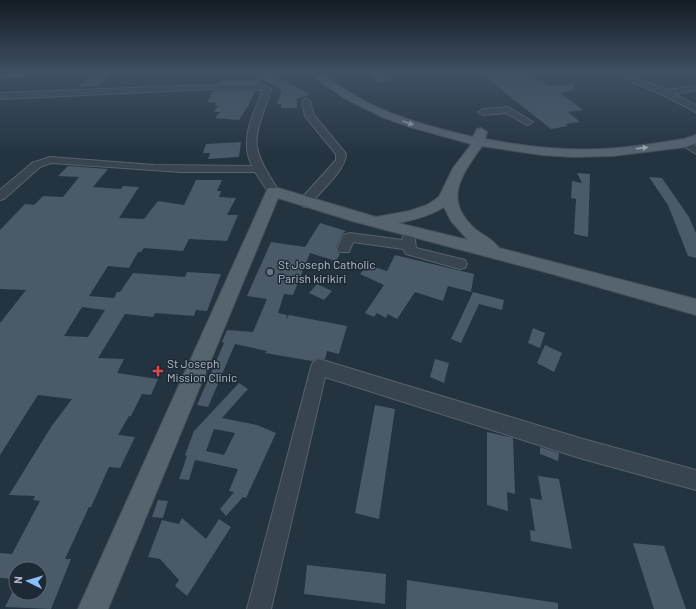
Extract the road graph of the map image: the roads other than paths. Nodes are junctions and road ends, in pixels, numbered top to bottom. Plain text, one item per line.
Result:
1 (263, 100) edge
2 (357, 100) edge
3 (378, 100) edge
4 (680, 100) edge
5 (306, 101) dead end
6 (696, 109) edge
7 (483, 112) dead end
8 (528, 122) dead end
9 (696, 130) edge
10 (465, 133) junction
11 (480, 136) junction
12 (691, 141) edge
13 (696, 151) edge
14 (259, 168) junction
15 (460, 168) junction
16 (273, 191) junction
17 (449, 193) junction
18 (0, 196) edge
19 (304, 203) junction
20 (368, 221) junction
21 (409, 238) junction
22 (344, 249) dead end
23 (503, 254) junction
24 (460, 264) dead end
25 (696, 307) edge
26 (696, 480) edge
27 (93, 609) edge
28 (259, 609) edge

1 - 14 street
2 -> 10 main road
3 - 10 main road
4 - 6 street
5 - 19 street
7 - 8 street
9 - 11 main road
10 - 11 main road
10 - 15 main road
11 -> 12 main road
11 - 15 main road
12 - 13 street
14 - 16 street
14 - 18 street
15 - 17 main road
16 - 19 main road
16 - 27 main road
17 - 20 main road
17 - 23 main road
19 - 20 main road
20 - 21 main road
21 - 22 street
21 - 23 main road
21 - 24 street
23 - 25 main road
26 - 28 street

